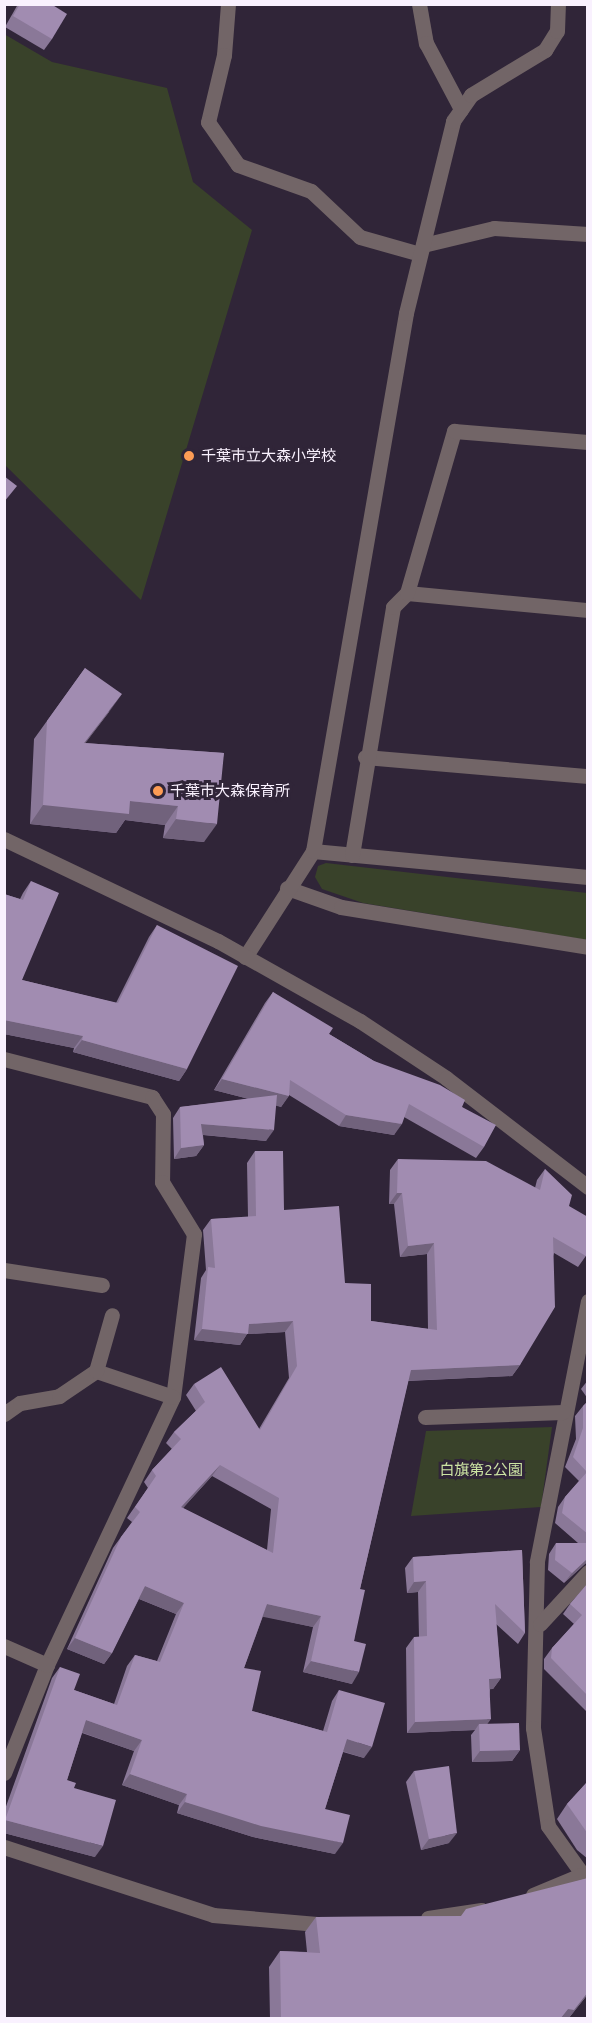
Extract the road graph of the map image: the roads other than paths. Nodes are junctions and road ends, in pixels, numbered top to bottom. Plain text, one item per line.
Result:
1 (228, 4) edge
2 (419, 4) edge
3 (558, 4) edge
4 (461, 109) junction
5 (588, 234) edge
6 (421, 250) junction
7 (588, 442) edge
8 (407, 593) junction
9 (588, 610) edge
10 (365, 757) junction
11 (588, 776) edge
12 (4, 840) edge
13 (313, 851) junction
14 (352, 855) junction
15 (588, 877) edge
16 (287, 888) junction
17 (588, 947) edge
18 (245, 957) junction
19 (4, 1059) edge
20 (588, 1187) edge
21 (4, 1270) edge
22 (102, 1285) dead end
23 (588, 1301) edge
24 (112, 1315) dead end
25 (96, 1371) junction
26 (173, 1397) junction
27 (563, 1412) junction
28 (4, 1414) edge
29 (425, 1417) dead end
30 (588, 1572) edge
31 (540, 1624) junction
32 (4, 1646) edge
33 (46, 1665) junction
34 (4, 1773) edge
35 (4, 1846) edge
36 (584, 1878) edge
37 (416, 1920) edge
38 (351, 1924) edge

1 - 6 street
2 - 4 street
3 - 4 street
4 - 6 street
5 - 6 street
6 - 13 street
7 - 8 street
8 - 9 street
8 - 10 street
10 - 11 street
10 - 14 street
12 - 18 street
13 - 14 street
13 - 16 street
14 - 15 street
16 - 17 street
16 - 18 street
18 - 20 street
19 - 26 street
21 - 22 street
23 - 27 street
24 - 25 street
25 - 26 street
25 - 28 street
26 - 33 street
27 - 29 street
27 - 31 street
30 - 31 street
31 - 36 street
32 - 33 street
33 - 34 street
35 - 38 street
36 - 37 street

